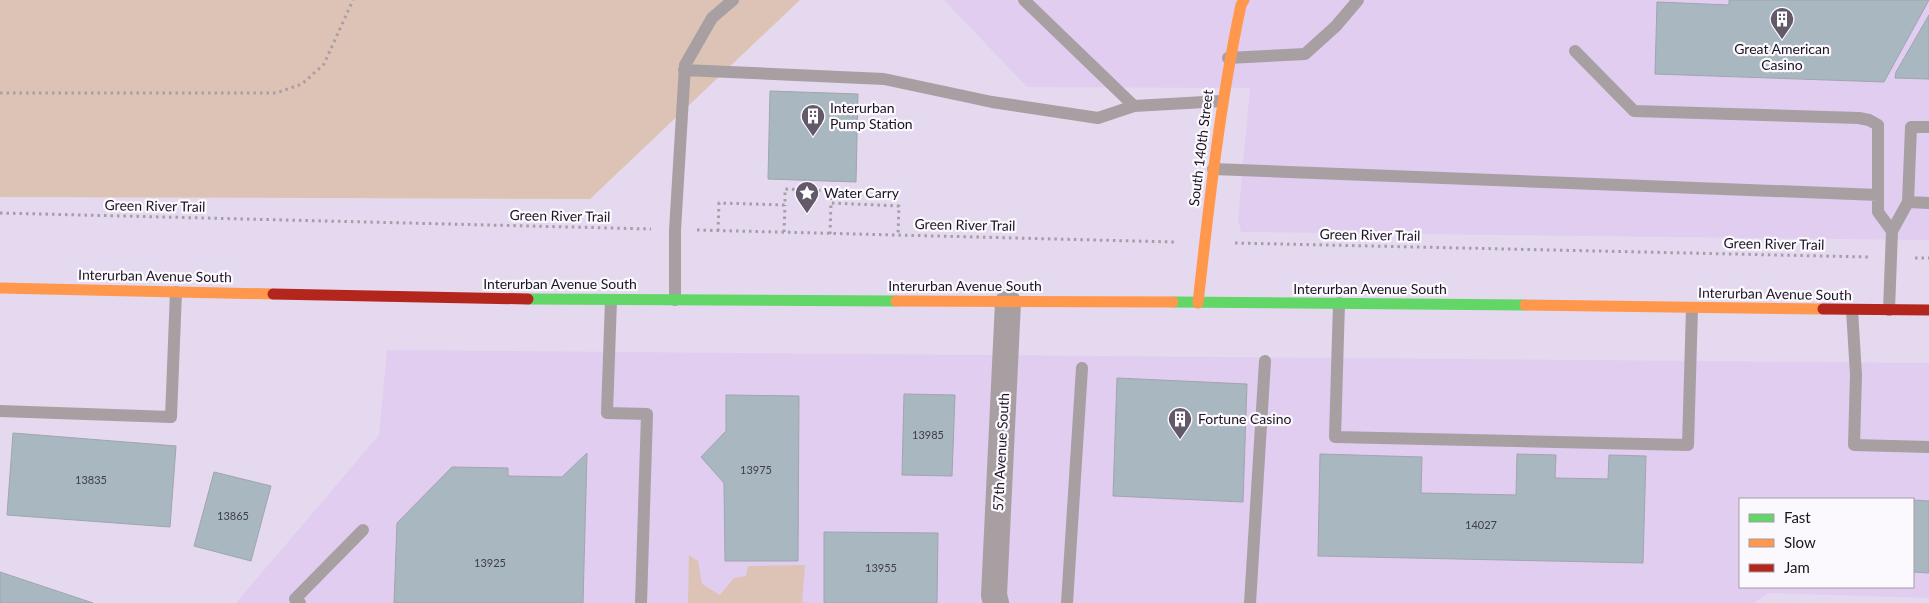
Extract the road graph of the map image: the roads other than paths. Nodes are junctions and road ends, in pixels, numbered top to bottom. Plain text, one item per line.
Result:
1 (733, 0) edge
2 (1024, 0) edge
3 (1358, 0) edge
4 (1240, 2) edge
5 (1575, 51) dead end
6 (1228, 58) junction
7 (684, 70) junction
8 (1222, 101) junction
9 (1134, 106) junction
10 (1929, 127) edge
11 (1213, 170) junction
12 (1878, 195) junction
13 (1908, 202) junction
14 (1929, 203) edge
15 (1892, 230) junction
16 (0, 288) edge
17 (176, 292) junction
18 (611, 300) junction
19 (675, 300) junction
20 (1008, 302) junction
21 (1198, 303) junction
22 (1339, 303) junction
23 (1692, 308) junction
24 (1852, 310) junction
25 (1889, 310) junction
26 (1929, 310) edge
27 (1265, 361) dead end
28 (1082, 368) dead end
29 (0, 411) edge
30 (1929, 447) edge
31 (363, 530) dead end
32 (300, 603) edge
33 (640, 603) edge
34 (996, 603) edge
35 (1066, 603) edge
36 (1250, 603) edge

1 - 7 lane
2 - 9 lane
3 - 6 lane
4 - 6 main road, South 140th Street
5 - 12 lane
6 - 8 main road, South 140th Street
7 - 9 lane
7 - 19 lane
8 - 9 lane
8 - 11 main road, South 140th Street
10 - 13 lane
11 - 12 lane
11 - 21 main road, South 140th Street
12 - 15 lane
13 - 14 lane
13 - 15 lane
15 - 25 lane
16 - 17 main road, Interurban Avenue South
17 - 18 main road, Interurban Avenue South
17 - 29 lane
18 - 19 main road, Interurban Avenue South
18 - 33 lane
19 - 20 main road, Interurban Avenue South
20 - 21 main road, Interurban Avenue South
20 - 34 street, 57th Avenue South
21 - 22 main road, Interurban Avenue South
22 - 23 main road, Interurban Avenue South
22 - 23 lane
23 - 24 main road, Interurban Avenue South
24 - 25 main road, Interurban Avenue South
24 - 30 lane
25 - 26 main road, Interurban Avenue South
27 - 36 lane
28 - 35 lane
31 - 32 lane

